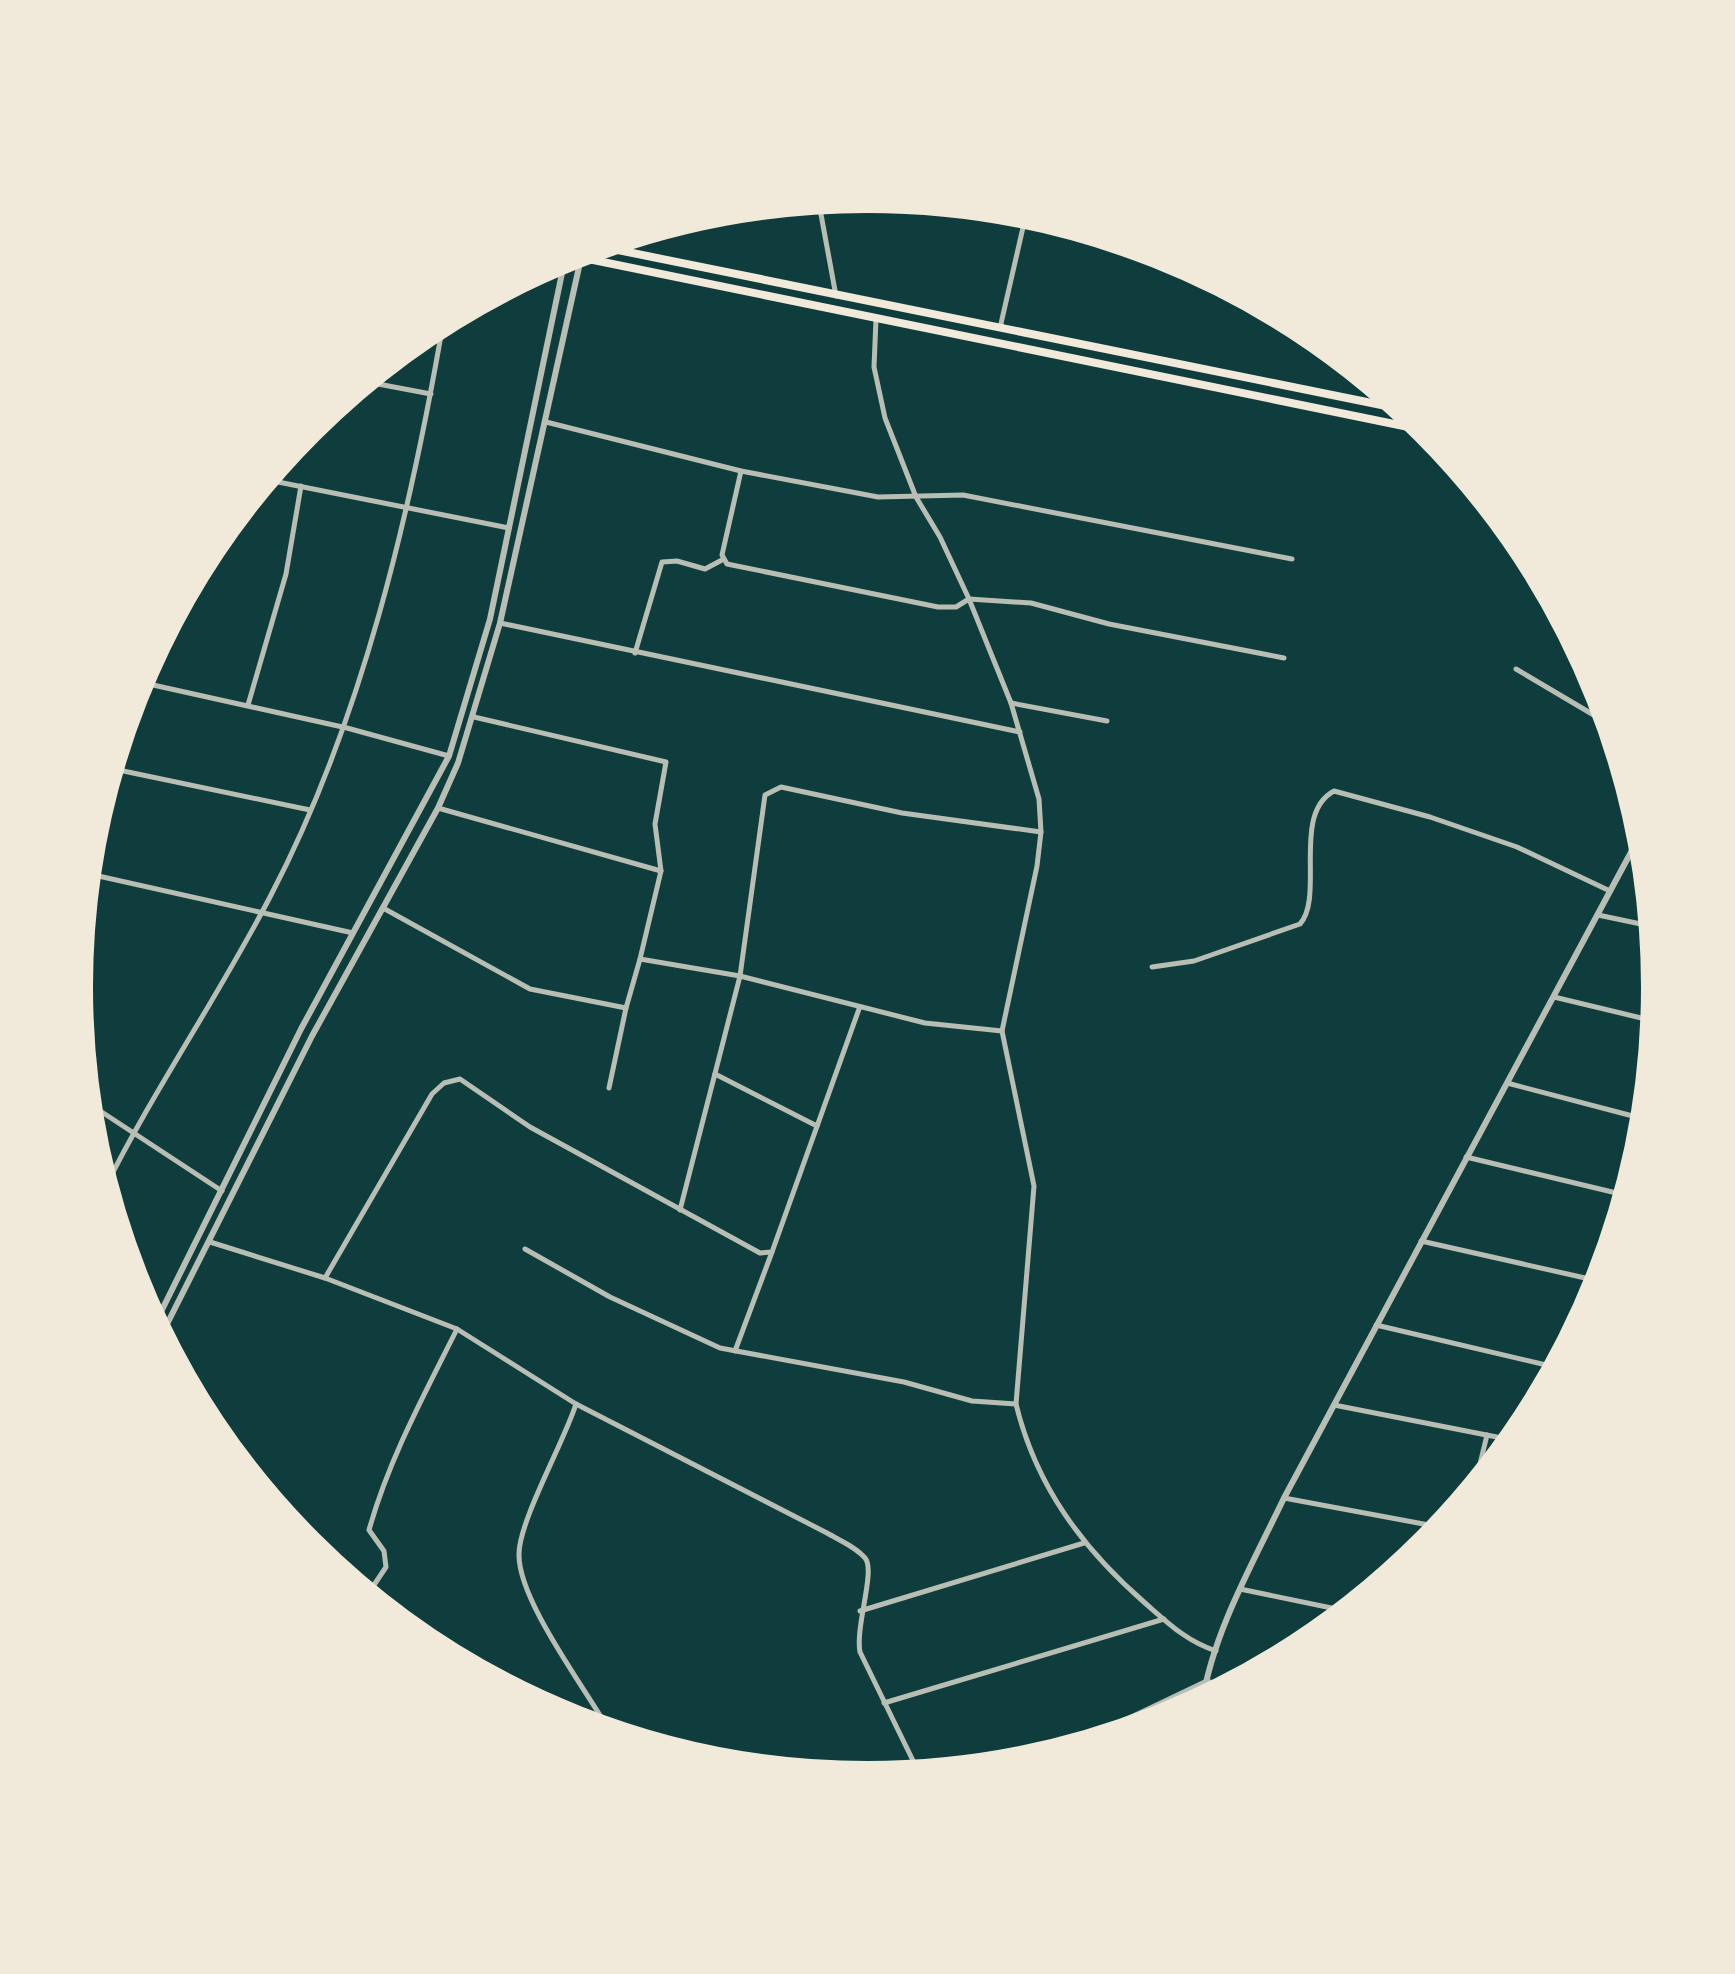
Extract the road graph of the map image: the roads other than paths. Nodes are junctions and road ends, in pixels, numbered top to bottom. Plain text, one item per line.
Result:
1 (820, 209) edge
2 (1024, 223) edge
3 (615, 250) edge
4 (589, 260) edge
5 (580, 263) edge
6 (562, 270) edge
7 (836, 296) junction
8 (876, 319) junction
9 (999, 329) junction
10 (441, 335) edge
11 (1198, 368) junction
12 (375, 384) edge
13 (1199, 385) junction
14 (431, 394) junction
15 (1386, 405) edge
16 (546, 422) junction
17 (1410, 427) edge
18 (741, 471) junction
19 (274, 481) edge
20 (301, 486) junction
21 (916, 497) junction
22 (405, 508) junction
23 (509, 528) junction
24 (1292, 559) dead end
25 (722, 560) junction
26 (969, 599) junction
27 (500, 623) junction
28 (635, 653) junction
29 (1284, 658) dead end
30 (1516, 669) dead end
31 (149, 684) edge
32 (1011, 703) junction
33 (248, 705) junction
34 (474, 717) junction
35 (1599, 718) edge
36 (1107, 721) dead end
37 (347, 728) junction
38 (1020, 732) junction
39 (449, 756) junction
40 (119, 770) edge
41 (438, 808) junction
42 (310, 810) junction
43 (1041, 832) junction
44 (1634, 847) edge
45 (661, 871) junction
46 (97, 876) edge
47 (1610, 891) junction
48 (383, 908) junction
49 (262, 912) junction
50 (1598, 915) junction
51 (1644, 925) edge
52 (354, 933) junction
53 (640, 959) junction
54 (1152, 967) dead end
55 (333, 971) junction
56 (740, 976) junction
57 (345, 977) junction
58 (1554, 997) junction
59 (626, 1008) junction
60 (859, 1009) junction
61 (1646, 1019) edge
62 (1002, 1031) junction
63 (715, 1074) junction
64 (1507, 1083) junction
65 (609, 1088) dead end
66 (98, 1110) edge
67 (1636, 1117) edge
68 (817, 1126) junction
69 (132, 1132) junction
70 (1465, 1157) junction
71 (112, 1174) edge
72 (222, 1191) junction
73 (1619, 1194) edge
74 (680, 1210) junction
75 (1421, 1241) junction
76 (210, 1242) junction
77 (525, 1249) dead end
78 (772, 1252) junction
79 (325, 1278) junction
80 (1590, 1279) edge
81 (160, 1314) edge
82 (1376, 1325) junction
83 (166, 1327) edge
84 (457, 1329) junction
85 (735, 1351) junction
86 (1549, 1366) edge
87 (576, 1404) junction
88 (1016, 1404) junction
89 (1334, 1405) junction
90 (1487, 1435) junction
91 (1503, 1438) edge
92 (1478, 1472) edge
93 (1284, 1498) junction
94 (1431, 1525) edge
95 (1084, 1543) junction
96 (372, 1588) edge
97 (1240, 1589) junction
98 (1337, 1609) edge
99 (860, 1611) junction
100 (1164, 1619) junction
101 (1217, 1651) junction
102 (1206, 1682) junction
103 (1217, 1683) edge
104 (1205, 1689) edge
105 (884, 1703) junction
106 (1139, 1717) edge
107 (602, 1719) edge
108 (915, 1765) edge

1 - 7 street
2 - 9 street
3 - 7 highway
4 - 8 highway
5 - 16 street
6 - 23 street
7 - 9 highway
8 - 13 highway
8 - 21 street
9 - 11 highway
10 - 14 street
11 - 13 highway
11 - 15 highway
12 - 14 street
13 - 17 highway
14 - 22 street
16 - 18 street
16 - 27 street
18 - 21 street
18 - 25 street
19 - 20 street
20 - 22 street
20 - 33 street
21 - 24 street
21 - 26 street
22 - 23 street
22 - 37 street
23 - 39 street
25 - 26 street
25 - 28 street
26 - 29 street
26 - 32 street
27 - 28 street
27 - 34 street
28 - 38 street
30 - 35 street
31 - 33 street
32 - 36 street
32 - 38 street
33 - 37 street
34 - 41 street
34 - 45 street
37 - 39 street
37 - 42 street
38 - 43 street
39 - 52 street
40 - 42 street
41 - 45 street
41 - 48 street
42 - 49 street
43 - 56 street
43 - 62 street
44 - 47 street
45 - 53 street
46 - 49 street
47 - 50 street
47 - 54 street
48 - 57 street
48 - 59 street
49 - 52 street
49 - 69 street
50 - 51 street
50 - 58 street
52 - 55 street
53 - 56 street
53 - 59 street
55 - 57 street
55 - 72 street
56 - 60 street
56 - 63 street
57 - 76 street
58 - 61 street
58 - 64 street
59 - 65 street
60 - 62 street
60 - 68 street
62 - 88 street
63 - 68 street
63 - 74 street
64 - 67 street
64 - 70 street
66 - 69 street
68 - 78 street
69 - 71 street
69 - 72 street
70 - 73 street
70 - 75 street
72 - 81 street
74 - 78 street
74 - 79 street
75 - 80 street
75 - 82 street
76 - 79 street
76 - 83 street
77 - 85 street
78 - 85 street
79 - 84 street
82 - 86 street
82 - 89 street
84 - 87 street
84 - 96 street
85 - 88 street
87 - 99 street
87 - 107 street
88 - 95 street
89 - 90 street
89 - 93 street
90 - 91 street
90 - 92 street
93 - 94 street
93 - 97 street
95 - 99 street
95 - 100 street
97 - 98 street
97 - 101 street
99 - 105 street
100 - 101 street
100 - 105 street
101 - 102 street
102 - 103 street
102 - 104 street
102 - 106 street
105 - 108 street

